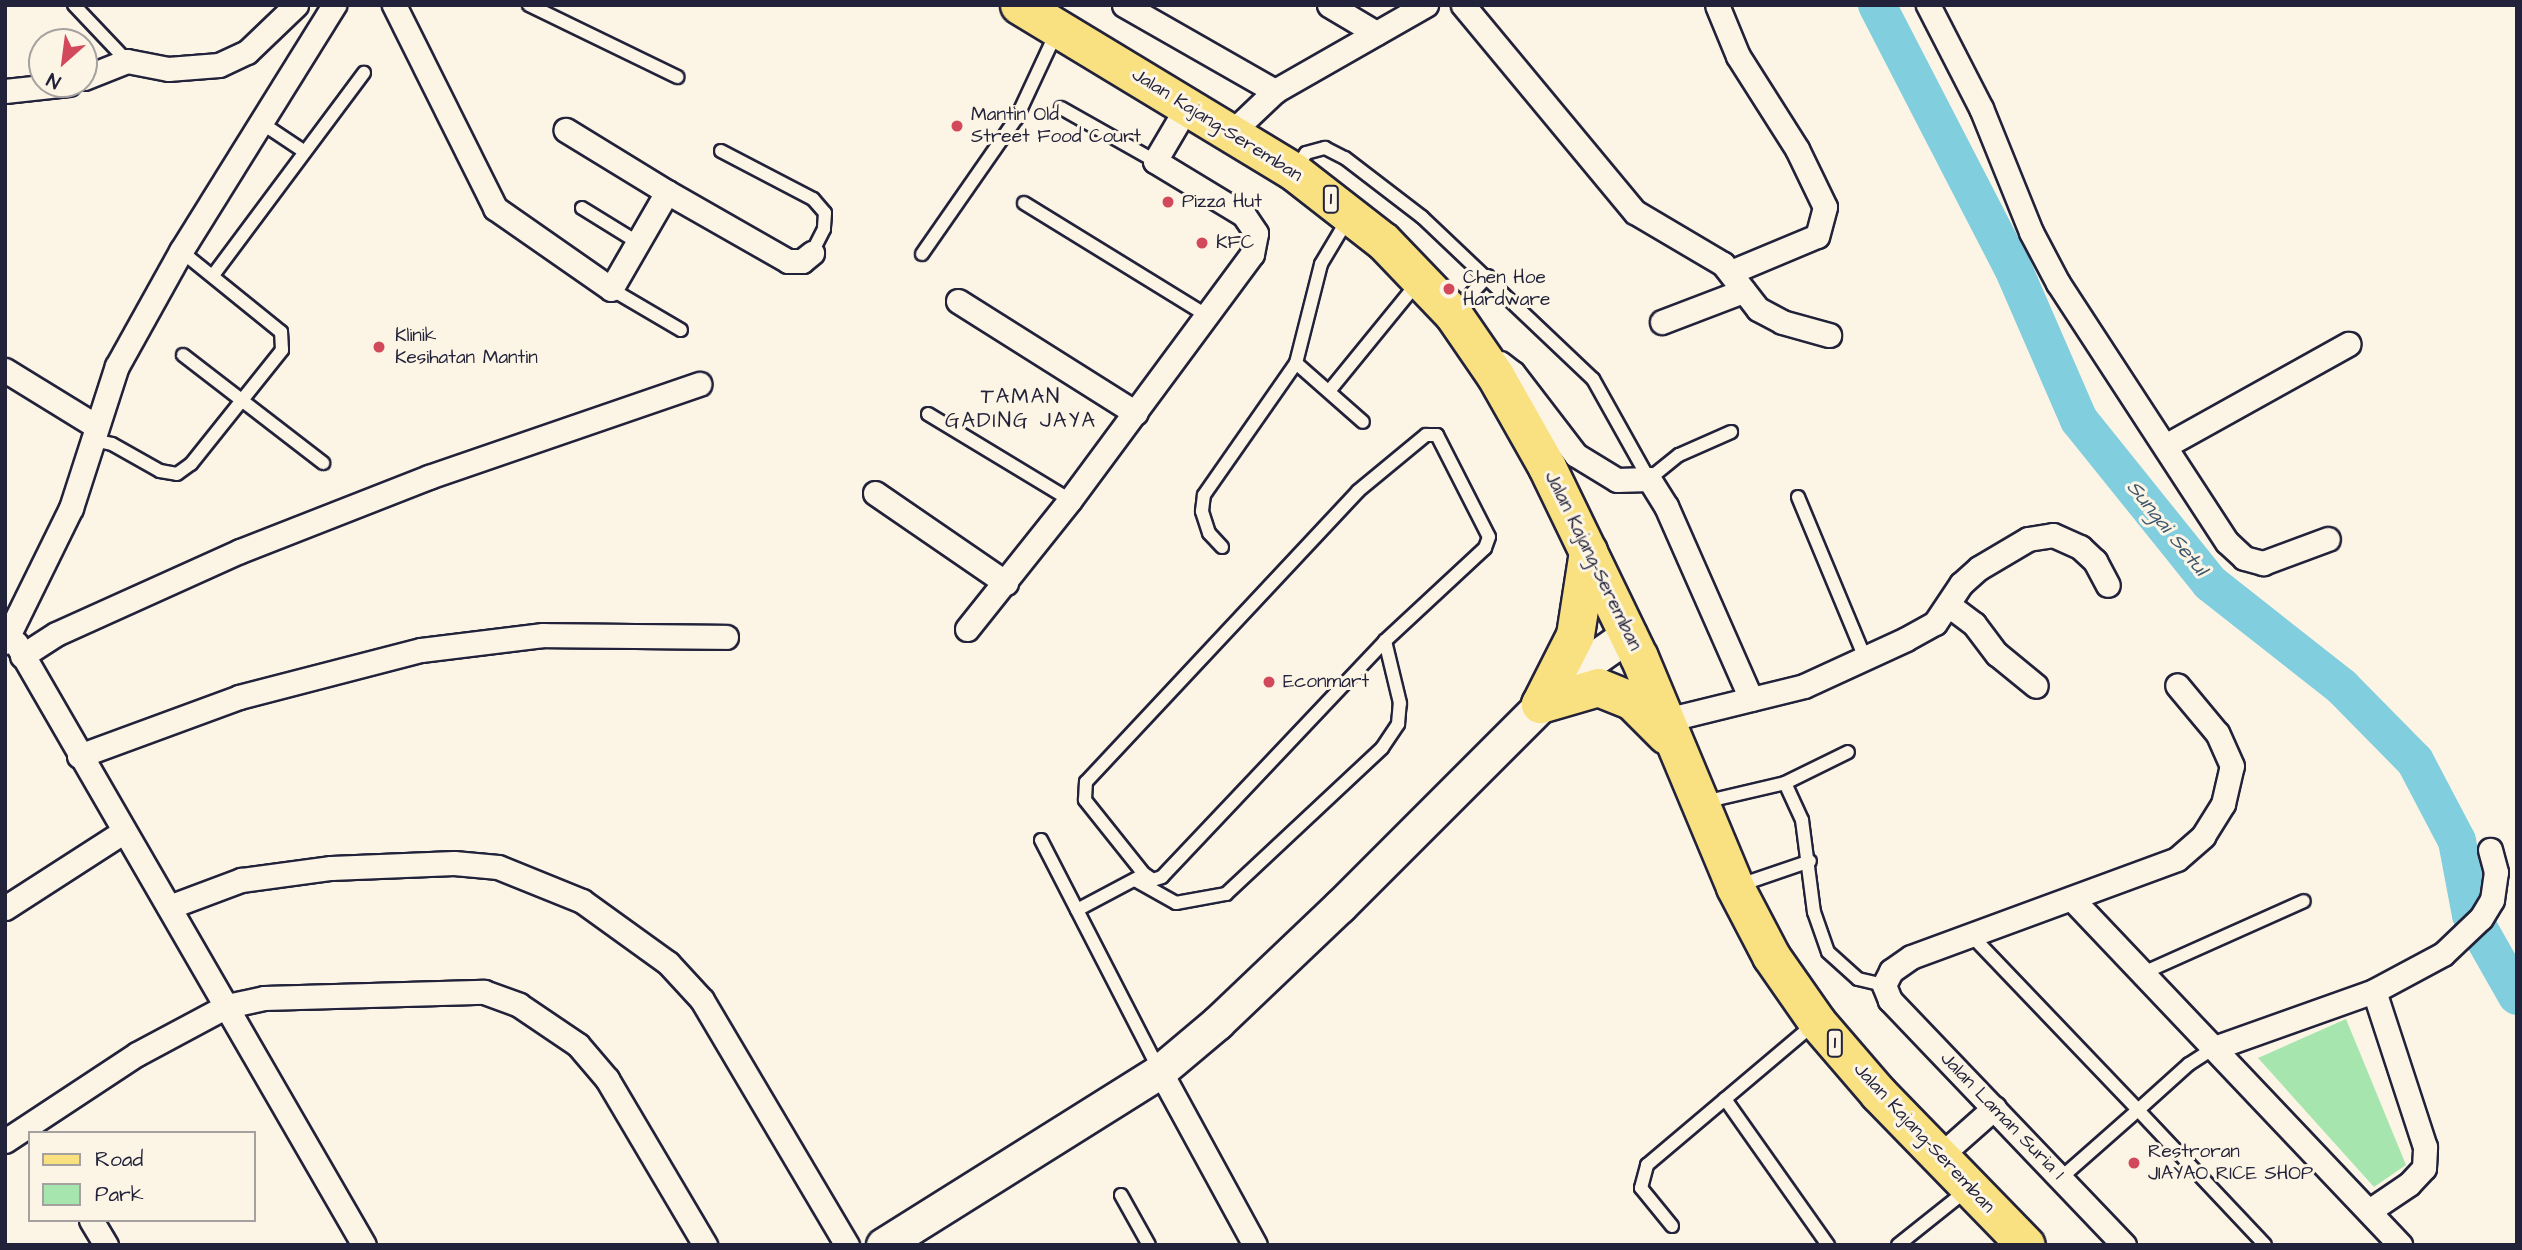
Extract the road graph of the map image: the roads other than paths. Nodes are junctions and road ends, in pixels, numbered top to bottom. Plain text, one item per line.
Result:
1 (75, 5) edge
2 (296, 5) edge
3 (334, 5) edge
4 (394, 5) edge
5 (529, 5) edge
6 (1019, 5) edge
7 (1124, 5) edge
8 (1329, 5) edge
9 (1426, 5) edge
10 (1463, 5) edge
11 (1717, 5) edge
12 (1928, 5) edge
13 (1058, 28) junction
14 (1376, 33) junction
15 (127, 61) junction
16 (98, 72) edge
17 (363, 73) dead end
18 (677, 77) dead end
19 (28, 88) edge
20 (5, 91) edge
21 (1275, 91) junction
22 (1188, 105) junction
23 (1061, 108) dead end
24 (263, 124) junction
25 (566, 130) dead end
26 (1232, 132) junction
27 (722, 151) dead end
28 (305, 152) junction
29 (1155, 161) junction
30 (1293, 171) junction
31 (667, 192) junction
32 (1024, 203) dead end
33 (582, 208) dead end
34 (1352, 214) junction
35 (637, 242) junction
36 (181, 251) junction
37 (812, 253) joint
38 (922, 254) dead end
39 (214, 274) junction
40 (1488, 276) junction
41 (1422, 278) junction
42 (1737, 281) junction
43 (611, 289) junction
44 (958, 301) dead end
45 (1453, 314) junction
46 (1208, 316) junction
47 (1662, 322) dead end
48 (681, 330) dead end
49 (1829, 335) dead end
50 (1475, 344) junction
51 (2348, 344) dead end
52 (183, 355) dead end
53 (1296, 363) junction
54 (5, 370) edge
55 (699, 384) dead end
56 (1329, 390) junction
57 (242, 402) junction
58 (1136, 413) junction
59 (928, 414) dead end
60 (1363, 422) dead end
61 (1731, 432) dead end
62 (94, 433) junction
63 (2165, 446) junction
64 (323, 463) dead end
65 (1649, 479) junction
66 (875, 493) dead end
67 (1798, 497) dead end
68 (1070, 500) junction
69 (2328, 539) dead end
70 (1222, 547) dead end
71 (1588, 551) junction
72 (1006, 583) junction
73 (2108, 585) dead end
74 (1950, 606) junction
75 (967, 629) dead end
76 (1629, 634) junction
77 (726, 637) dead end
78 (1385, 641) junction
79 (13, 644) edge
80 (1865, 658) junction
81 (2036, 685) dead end
82 (2177, 685) dead end
83 (1751, 699) junction
84 (1540, 705) junction
85 (1670, 731) junction
86 (1848, 752) dead end
87 (79, 756) junction
88 (1785, 783) junction
89 (1702, 802) junction
90 (123, 832) junction
91 (1041, 840) dead end
92 (2490, 850) dead end
93 (1810, 861) junction
94 (1139, 877) junction
95 (1735, 887) junction
96 (2074, 901) junction
97 (2304, 901) dead end
98 (169, 906) junction
99 (5, 908) edge
100 (1077, 910) junction
101 (1970, 934) junction
102 (2143, 973) junction
103 (1884, 985) junction
104 (2374, 991) junction
105 (227, 1006) junction
106 (1817, 1022) junction
107 (2214, 1048) junction
108 (1160, 1071) junction
109 (1725, 1099) junction
110 (1994, 1108) junction
111 (2138, 1110) junction
112 (36, 1127) edge
113 (5, 1141) edge
114 (1941, 1156) junction
115 (2062, 1177) junction
116 (1970, 1188) junction
117 (1121, 1195) dead end
118 (2369, 1211) junction
119 (93, 1222) edge
120 (1672, 1226) dead end
121 (360, 1243) edge
122 (106, 1245) edge
123 (705, 1245) edge
124 (847, 1245) edge
125 (883, 1245) edge
126 (1149, 1245) edge
127 (1255, 1245) edge
128 (1828, 1245) edge
129 (1898, 1245) edge
130 (2026, 1245) edge
131 (2124, 1245) edge
132 (2265, 1245) edge
133 (2400, 1245) edge

1 - 15 lane
2 - 15 street
3 - 24 street
4 - 43 street
5 - 18 lane
6 - 13 main road, Jalan Kajang-Seremban / 1
7 - 21 street
8 - 14 street
9 - 14 street
10 - 42 street
11 - 42 street
12 - 63 street
13 - 22 main road, Jalan Kajang-Seremban / 1
13 - 38 lane
14 - 21 street
15 - 16 street
17 - 28 lane
19 - 20 street
21 - 26 street
22 - 26 main road, Jalan Kajang-Seremban / 1
22 - 29 street
23 - 29 lane
24 - 28 lane
24 - 36 street
25 - 31 street
26 - 30 main road, Jalan Kajang-Seremban / 1
27 - 37 lane
28 - 39 lane
29 - 46 street
30 - 34 main road, Jalan Kajang-Seremban / 1
30 - 40 lane
31 - 35 street
31 - 37 street
32 - 46 lane
33 - 35 lane
34 - 41 main road, Jalan Kajang-Seremban / 1
34 - 53 lane
35 - 43 street
36 - 39 lane
36 - 62 street
39 - 57 lane
40 - 45 lane
40 - 65 lane
41 - 45 main road, Jalan Kajang-Seremban / 1
41 - 56 lane
42 - 47 street
42 - 49 street
43 - 48 lane
44 - 58 street
45 - 50 main road, Jalan Kajang-Seremban / 1
46 - 58 street
50 - 65 street
50 - 71 main road, Jalan Kajang-Seremban / 1
51 - 63 street
52 - 57 lane
53 - 56 lane
53 - 70 lane
54 - 62 street
55 - 79 street
56 - 60 lane
57 - 62 lane
57 - 64 lane
58 - 68 street
59 - 68 lane
61 - 65 lane
62 - 79 street
63 - 69 street
65 - 83 street
66 - 72 street
67 - 80 lane
68 - 72 street
71 - 76 main road, Jalan Kajang-Seremban / 1
71 - 84 main road
72 - 75 street
73 - 74 street
74 - 80 street
74 - 81 street
76 - 84 main road
76 - 85 main road, Jalan Kajang-Seremban / 1
77 - 87 street
78 - 94 lane
78 - 94 lane
78 - 94 lane
79 - 87 street
80 - 83 street
82 - 96 street
83 - 85 street
84 - 85 main road
84 - 108 main road
85 - 89 main road, Jalan Kajang-Seremban / 1
86 - 88 lane
87 - 90 street
88 - 89 lane
88 - 93 lane
89 - 95 main road, Jalan Kajang-Seremban / 1
90 - 98 street
90 - 99 street
91 - 100 lane
92 - 104 street
93 - 95 lane
93 - 103 lane
94 - 100 lane
95 - 106 main road, Jalan Kajang-Seremban / 1
96 - 101 street
96 - 102 street
97 - 102 lane
98 - 105 street
98 - 124 street
100 - 108 lane
101 - 103 street
101 - 111 lane
102 - 107 street
103 - 110 street, Jalan Laman Suria 1
104 - 107 street
104 - 118 street
105 - 112 street
105 - 121 street
105 - 123 street
106 - 109 lane
106 - 114 main road, Jalan Kajang-Seremban / 1
107 - 111 lane
107 - 118 street
108 - 125 main road
108 - 127 street
109 - 120 lane
109 - 128 lane
110 - 114 street
110 - 115 street, Jalan Laman Suria 1
111 - 115 lane
111 - 132 lane
112 - 113 street
114 - 116 main road, Jalan Kajang-Seremban / 1
115 - 131 street, Jalan Laman Suria 1
116 - 129 lane
116 - 130 main road, Jalan Kajang-Seremban / 1
117 - 126 lane
118 - 133 street
119 - 122 street

